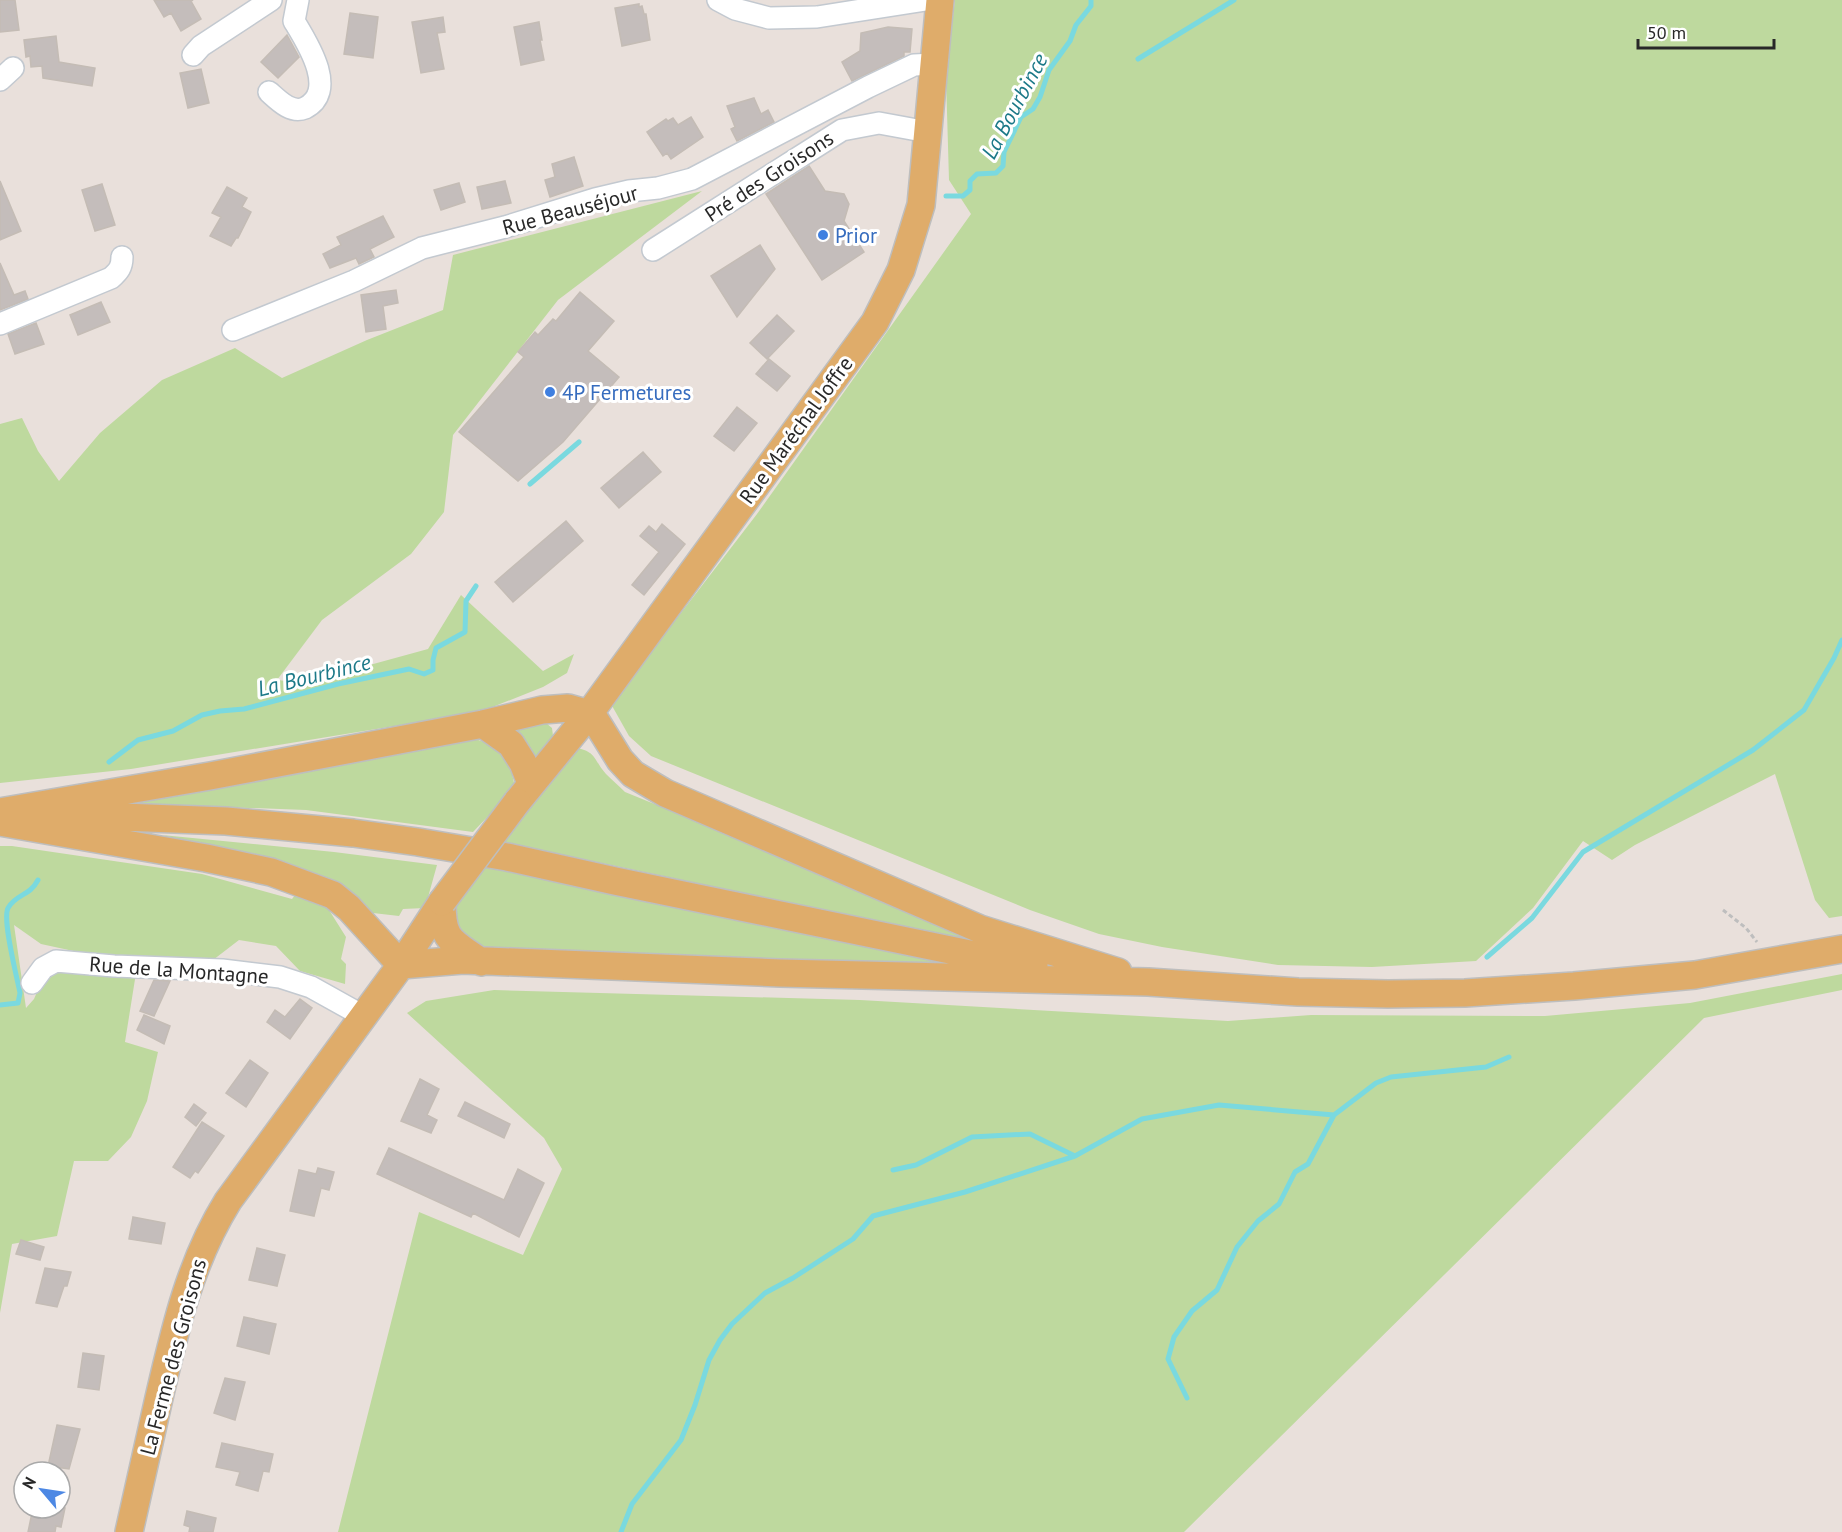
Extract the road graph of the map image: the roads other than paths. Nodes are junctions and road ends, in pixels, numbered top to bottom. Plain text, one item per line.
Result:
1 (271, 0) edge
2 (298, 0) edge
3 (718, 0) edge
4 (926, 0) edge
5 (940, 0) edge
6 (193, 55) dead end
7 (934, 64) junction
8 (269, 92) dead end
9 (928, 132) junction
10 (653, 250) dead end
11 (122, 257) dead end
12 (0, 324) edge
13 (233, 330) dead end
14 (589, 714) junction
15 (483, 724) junction
16 (524, 793) junction
17 (0, 812) edge
18 (0, 817) edge
19 (0, 822) edge
20 (442, 902) junction
21 (1842, 949) edge
22 (481, 962) junction
23 (401, 965) junction
24 (1148, 982) junction
25 (32, 983) dead end
26 (363, 1016) junction
27 (129, 1532) edge

1 - 6 street
2 - 8 street
3 - 4 street
5 - 7 main road, Rue Maréchal Joffre
7 - 9 main road, Rue Maréchal Joffre
7 - 13 street, Rue Beauséjour
9 - 10 street, Pré des Groisons
9 - 14 main road, Rue Maréchal Joffre
11 - 12 street
14 - 15 main road
14 - 16 main road, Rue Maréchal Joffre
14 - 24 main road
15 - 16 main road
15 - 17 main road
16 - 20 main road, Rue Maréchal Joffre, bridge
18 - 24 main road
19 - 23 main road
20 - 22 main road
20 - 23 main road, La Ferme des Groisons
21 - 24 main road
22 - 23 main road
22 - 24 main road
23 - 26 main road, La Ferme des Groisons
25 - 26 street, Rue de la Montagne
26 - 27 main road, La Ferme des Groisons

